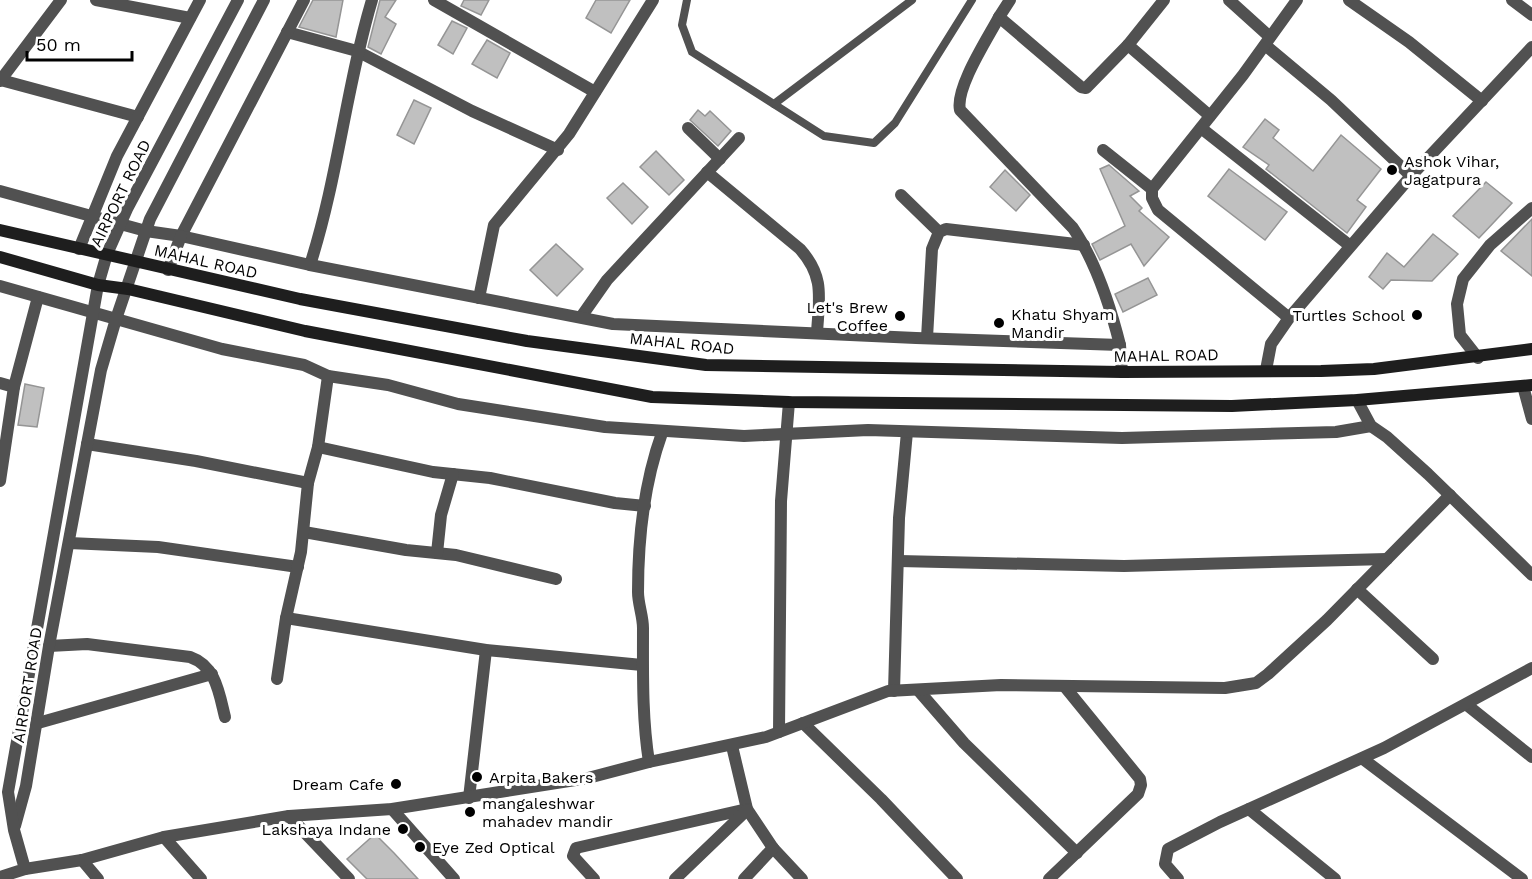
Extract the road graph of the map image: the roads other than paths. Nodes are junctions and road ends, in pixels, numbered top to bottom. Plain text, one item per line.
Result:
1 (61, 0) edge
2 (96, 0) edge
3 (200, 0) edge
4 (237, 0) edge
5 (264, 0) edge
6 (304, 0) edge
7 (372, 0) edge
8 (434, 0) edge
9 (653, 0) edge
10 (687, 0) edge
11 (912, 0) edge
12 (972, 0) edge
13 (1010, 0) edge
14 (1164, 0) edge
15 (1229, 0) edge
16 (1297, 0) edge
17 (1349, 0) edge
18 (1512, 0) edge
19 (1532, 15) edge
20 (999, 16) junction
21 (190, 18) junction
22 (286, 32) junction
23 (1268, 41) junction
24 (1128, 45) junction
25 (1532, 47) edge
26 (357, 51) junction
27 (0, 80) edge
28 (595, 92) junction
29 (1482, 100) junction
30 (774, 104) junction
31 (1210, 116) junction
32 (138, 117) junction
33 (688, 128) dead end
34 (1201, 128) junction
35 (739, 138) dead end
36 (558, 150) junction
37 (1103, 150) dead end
38 (720, 159) junction
39 (707, 172) junction
40 (1411, 176) junction
41 (1152, 189) junction
42 (0, 191) edge
43 (901, 195) dead end
44 (1532, 208) edge
45 (94, 217) junction
46 (120, 225) junction
47 (0, 230) edge
48 (146, 231) junction
49 (939, 232) junction
50 (181, 236) junction
51 (1084, 245) junction
52 (1349, 245) junction
53 (79, 249) junction
54 (107, 254) junction
55 (0, 257) edge
56 (136, 262) junction
57 (310, 265) junction
58 (168, 270) junction
59 (98, 285) junction
60 (0, 286) edge
61 (128, 289) junction
62 (38, 297) junction
63 (479, 298) junction
64 (94, 313) junction
65 (581, 317) junction
66 (1289, 318) junction
67 (116, 319) junction
68 (817, 333) junction
69 (927, 338) junction
70 (1120, 345) junction
71 (1532, 350) edge
72 (1478, 358) junction
73 (1266, 370) junction
74 (1122, 372) junction
75 (328, 376) junction
76 (0, 383) edge
77 (1528, 385) edge
78 (14, 387) junction
79 (1357, 400) junction
80 (789, 402) junction
81 (1532, 419) edge
82 (1371, 426) junction
83 (907, 432) junction
84 (662, 433) junction
85 (786, 436) junction
86 (87, 444) junction
87 (318, 447) junction
88 (453, 474) junction
89 (0, 481) edge
90 (308, 483) junction
91 (1449, 495) junction
92 (645, 506) junction
93 (304, 532) junction
94 (69, 543) junction
95 (436, 553) junction
96 (1387, 559) junction
97 (899, 561) junction
98 (298, 567) junction
99 (1532, 575) edge
100 (556, 579) dead end
101 (1357, 589) junction
102 (286, 618) junction
103 (49, 646) junction
104 (486, 650) junction
105 (1433, 659) dead end
106 (642, 665) junction
107 (1532, 668) edge
108 (212, 674) junction
109 (277, 679) dead end
110 (1065, 687) junction
111 (918, 690) junction
112 (894, 691) junction
113 (1467, 705) junction
114 (225, 717) dead end
115 (38, 723) junction
116 (803, 723) junction
117 (779, 732) junction
118 (732, 746) junction
119 (1532, 757) edge
120 (1363, 759) junction
121 (649, 762) junction
122 (469, 798) junction
123 (392, 808) junction
124 (747, 809) junction
125 (1249, 809) junction
126 (289, 816) junction
127 (14, 830) junction
128 (164, 837) junction
129 (773, 848) junction
130 (1077, 853) junction
131 (82, 860) junction
132 (25, 869) junction
133 (0, 877) edge
134 (98, 879) edge
135 (201, 879) edge
136 (350, 879) edge
137 (454, 879) edge
138 (594, 879) edge
139 (675, 879) edge
140 (744, 879) edge
141 (802, 879) edge
142 (957, 879) edge
143 (1049, 879) edge
144 (1178, 879) edge
145 (1335, 879) edge
146 (1522, 879) edge

1 - 27 street
2 - 21 street
3 - 21 street
4 - 46 street, AIRPORT ROAD
5 - 48 street, AIRPORT ROAD
6 - 22 street
7 - 26 street
8 - 28 street
9 - 28 street
10 - 30 lane
11 - 30 lane
12 - 30 lane
13 - 20 street
14 - 24 street
15 - 23 street
16 - 23 street
17 - 29 street
18 - 19 street
20 - 24 street
20 - 51 street
21 - 32 street
22 - 26 street
22 - 50 street
23 - 31 street
23 - 40 street
24 - 31 street
25 - 29 street
26 - 36 street
26 - 57 street
27 - 32 street
28 - 36 street
29 - 40 street
31 - 34 street
32 - 45 street
33 - 38 street
34 - 41 street
34 - 52 street
35 - 38 street
36 - 63 street
37 - 41 street
38 - 39 street
39 - 65 street
39 - 68 street
40 - 52 street
41 - 66 street
42 - 45 street
43 - 49 street
44 - 72 street
45 - 46 street
45 - 53 street
46 - 48 street
46 - 54 street, AIRPORT ROAD
47 - 53 main road, MAHAL ROAD
48 - 50 street
48 - 56 street, AIRPORT ROAD
49 - 51 street
49 - 69 street
50 - 57 street
50 - 58 street
51 - 70 street
52 - 66 street
53 - 54 main road, MAHAL ROAD
54 - 56 main road, MAHAL ROAD
54 - 59 street, AIRPORT ROAD
55 - 59 main road
56 - 58 main road, MAHAL ROAD
56 - 61 street, AIRPORT ROAD
57 - 63 street
58 - 74 main road, MAHAL ROAD
59 - 61 main road
59 - 64 street, AIRPORT ROAD
60 - 62 street
61 - 67 street, AIRPORT ROAD
61 - 80 main road
62 - 64 street
62 - 78 street
63 - 65 street
64 - 67 street
64 - 127 street, AIRPORT ROAD
65 - 68 street
66 - 73 street
67 - 75 street
67 - 86 street, AIRPORT ROAD
68 - 69 street
69 - 70 street
70 - 74 street
71 - 72 main road, MAHAL ROAD
72 - 73 main road, MAHAL ROAD
73 - 74 main road, MAHAL ROAD
75 - 84 street
75 - 87 street
76 - 78 street
77 - 79 main road
77 - 81 street
78 - 89 street
79 - 80 main road
79 - 82 street
80 - 85 street
82 - 83 street
82 - 91 street
83 - 85 street
83 - 97 street
84 - 85 street
84 - 92 street
85 - 117 street
86 - 90 street
86 - 94 street, AIRPORT ROAD
87 - 88 street
87 - 90 street
88 - 92 street
88 - 95 street
90 - 93 street
91 - 96 street
91 - 99 street
92 - 106 street
93 - 95 street
93 - 98 street
94 - 98 street
94 - 103 street, AIRPORT ROAD
95 - 100 street
96 - 97 street
96 - 101 street
97 - 112 street
98 - 102 street
101 - 105 street
101 - 110 street
102 - 104 street
102 - 109 street
103 - 108 street
103 - 115 street, AIRPORT ROAD
104 - 106 street
104 - 122 street
106 - 121 street
107 - 113 street
108 - 114 street
108 - 115 street
110 - 111 street
110 - 130 street
111 - 112 street
111 - 130 street
112 - 116 street
113 - 119 street
113 - 120 street
115 - 127 street, AIRPORT ROAD
116 - 117 street
116 - 142 street
117 - 118 street
118 - 121 street
118 - 124 street
120 - 125 street
120 - 146 street
121 - 122 street
122 - 123 street
123 - 126 street
123 - 137 street
124 - 129 street
124 - 138 street
124 - 139 street
125 - 144 street
125 - 145 street
126 - 128 street
126 - 136 street
127 - 132 street
128 - 131 street
128 - 135 street
129 - 140 street
129 - 141 street
130 - 143 street
131 - 132 street
131 - 134 street
132 - 133 street

